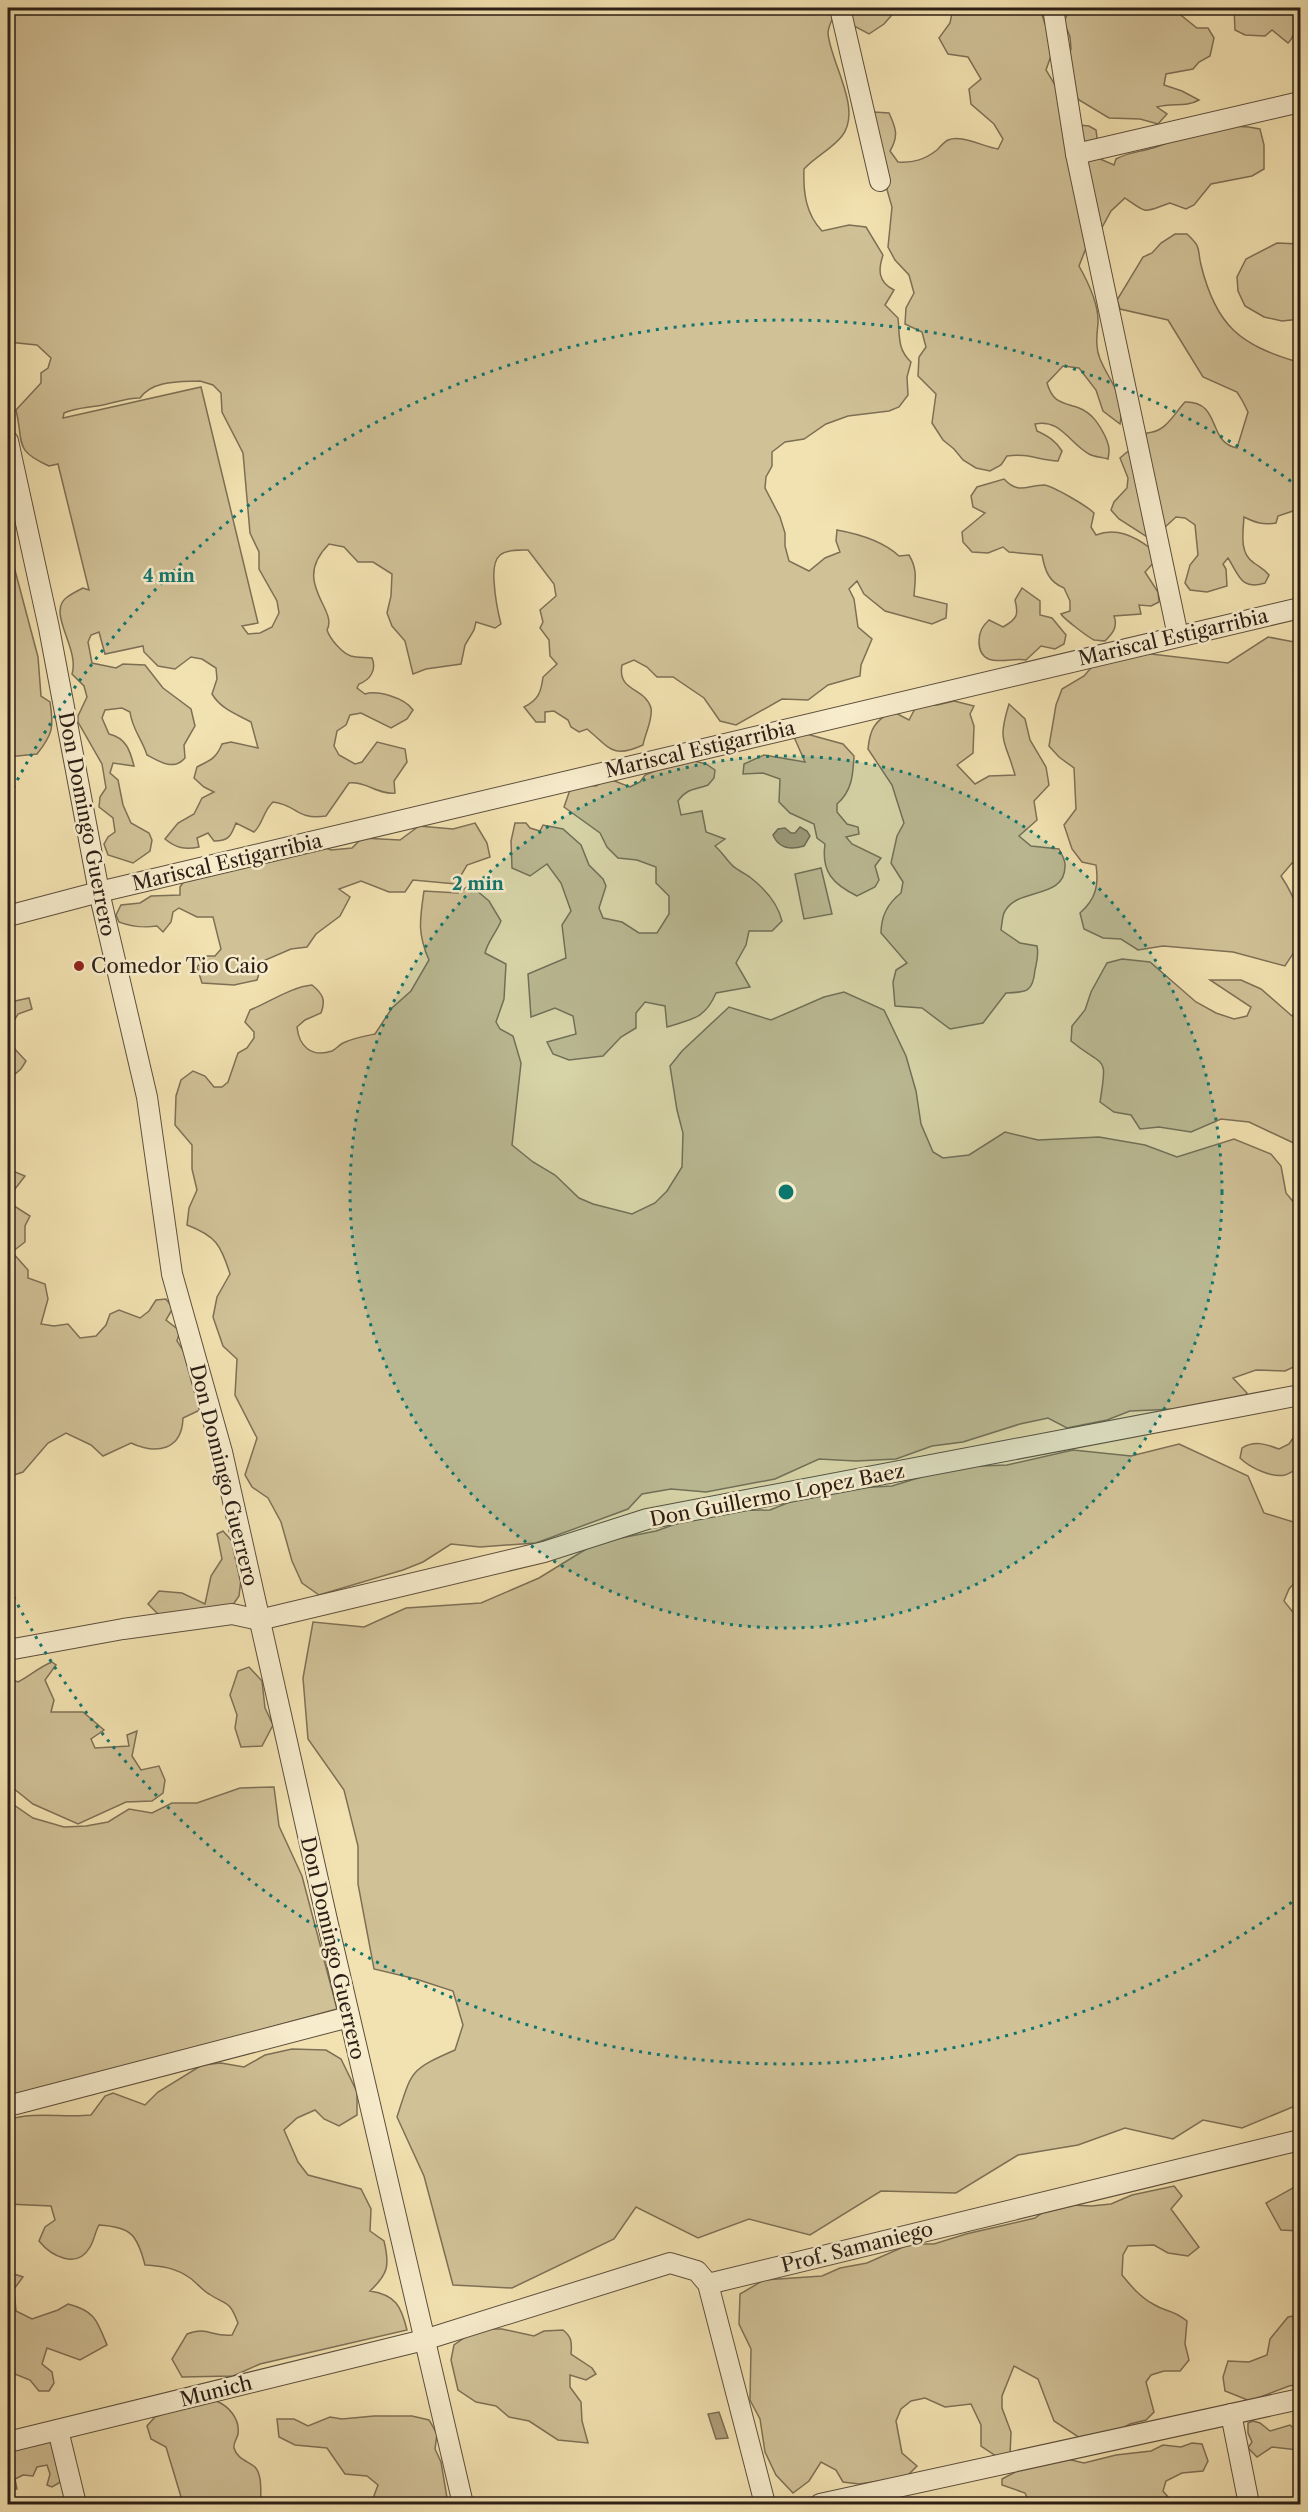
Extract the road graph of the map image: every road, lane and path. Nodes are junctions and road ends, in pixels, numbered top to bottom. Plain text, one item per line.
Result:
1 (840, 8) edge
2 (1053, 8) edge
3 (1300, 102) edge
4 (1076, 154) junction
5 (880, 181) dead end
6 (8, 441) edge
7 (1300, 608) edge
8 (1178, 636) junction
9 (99, 892) junction
10 (8, 916) edge
11 (1300, 1395) edge
12 (259, 1620) junction
13 (8, 1650) edge
14 (349, 2017) junction
15 (8, 2106) edge
16 (1300, 2140) edge
17 (708, 2283) junction
18 (424, 2340) junction
19 (1300, 2399) edge
20 (1231, 2414) junction
21 (58, 2430) junction
22 (8, 2442) edge
23 (76, 2505) edge
24 (463, 2505) edge
25 (765, 2505) edge
26 (820, 2505) edge
27 (1249, 2505) edge

1 - 5 street
2 - 4 street
3 - 4 street
4 - 8 street
6 - 9 street, Don Domingo Guerrero
7 - 8 street, Mariscal Estigarribia
8 - 9 street, Mariscal Estigarribia
9 - 10 street, Mariscal Estigarribia
9 - 12 street, Don Domingo Guerrero
11 - 12 street, Don Guillermo Lopez Baez
12 - 13 street
12 - 14 street, Don Domingo Guerrero
14 - 15 street
14 - 18 street, Don Domingo Guerrero
16 - 17 street, Prof. Samaniego
17 - 18 street
17 - 25 street
18 - 21 street, Munich
18 - 24 street, Don Domingo Guerrero
19 - 20 street
20 - 26 street
20 - 27 street
21 - 22 street, Munich
21 - 23 street

